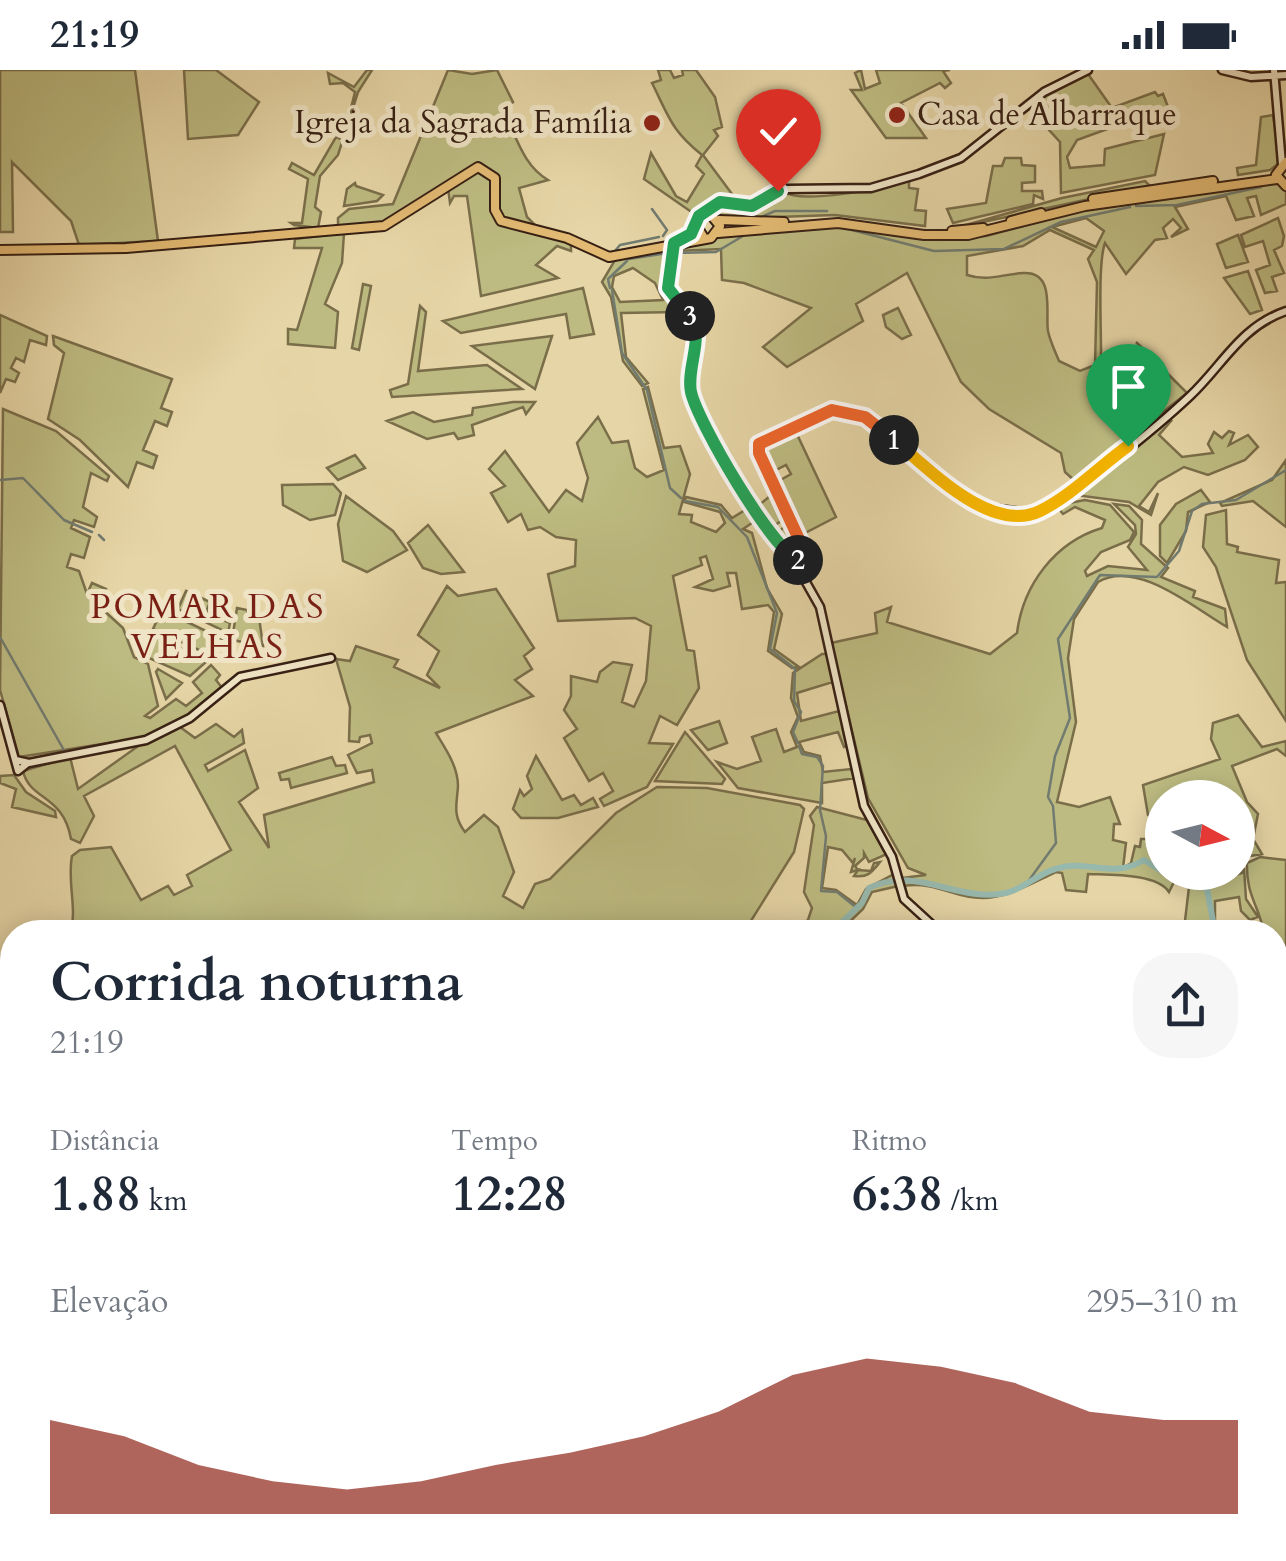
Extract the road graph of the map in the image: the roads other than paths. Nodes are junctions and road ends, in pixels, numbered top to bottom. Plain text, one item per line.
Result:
1 (1088, 70) edge
2 (1222, 70) edge
3 (1274, 72) edge
4 (1286, 75) edge
5 (1282, 164) edge
6 (1286, 186) edge
7 (714, 217) junction
8 (695, 226) junction
9 (718, 233) junction
10 (704, 238) junction
11 (687, 239) junction
12 (670, 249) junction
13 (0, 250) edge
14 (640, 252) junction
15 (1286, 311) edge
16 (799, 564) junction
17 (331, 658) dead end
18 (0, 705) edge
19 (16, 760) junction
20 (28, 763) junction
21 (926, 920) edge

1 - 7 street
2 - 3 street
3 - 4 street
3 - 5 street
5 - 6 main road
5 - 7 main road
5 - 9 main road
7 - 8 main road
7 - 9 main road
8 - 10 main road
8 - 11 main road
9 - 10 main road
10 - 11 main road
11 - 12 main road
11 - 14 main road
12 - 14 main road
12 - 16 street
13 - 14 main road
15 - 16 street
16 - 21 street
17 - 20 street
18 - 19 street
19 - 20 street
19 - 20 street

